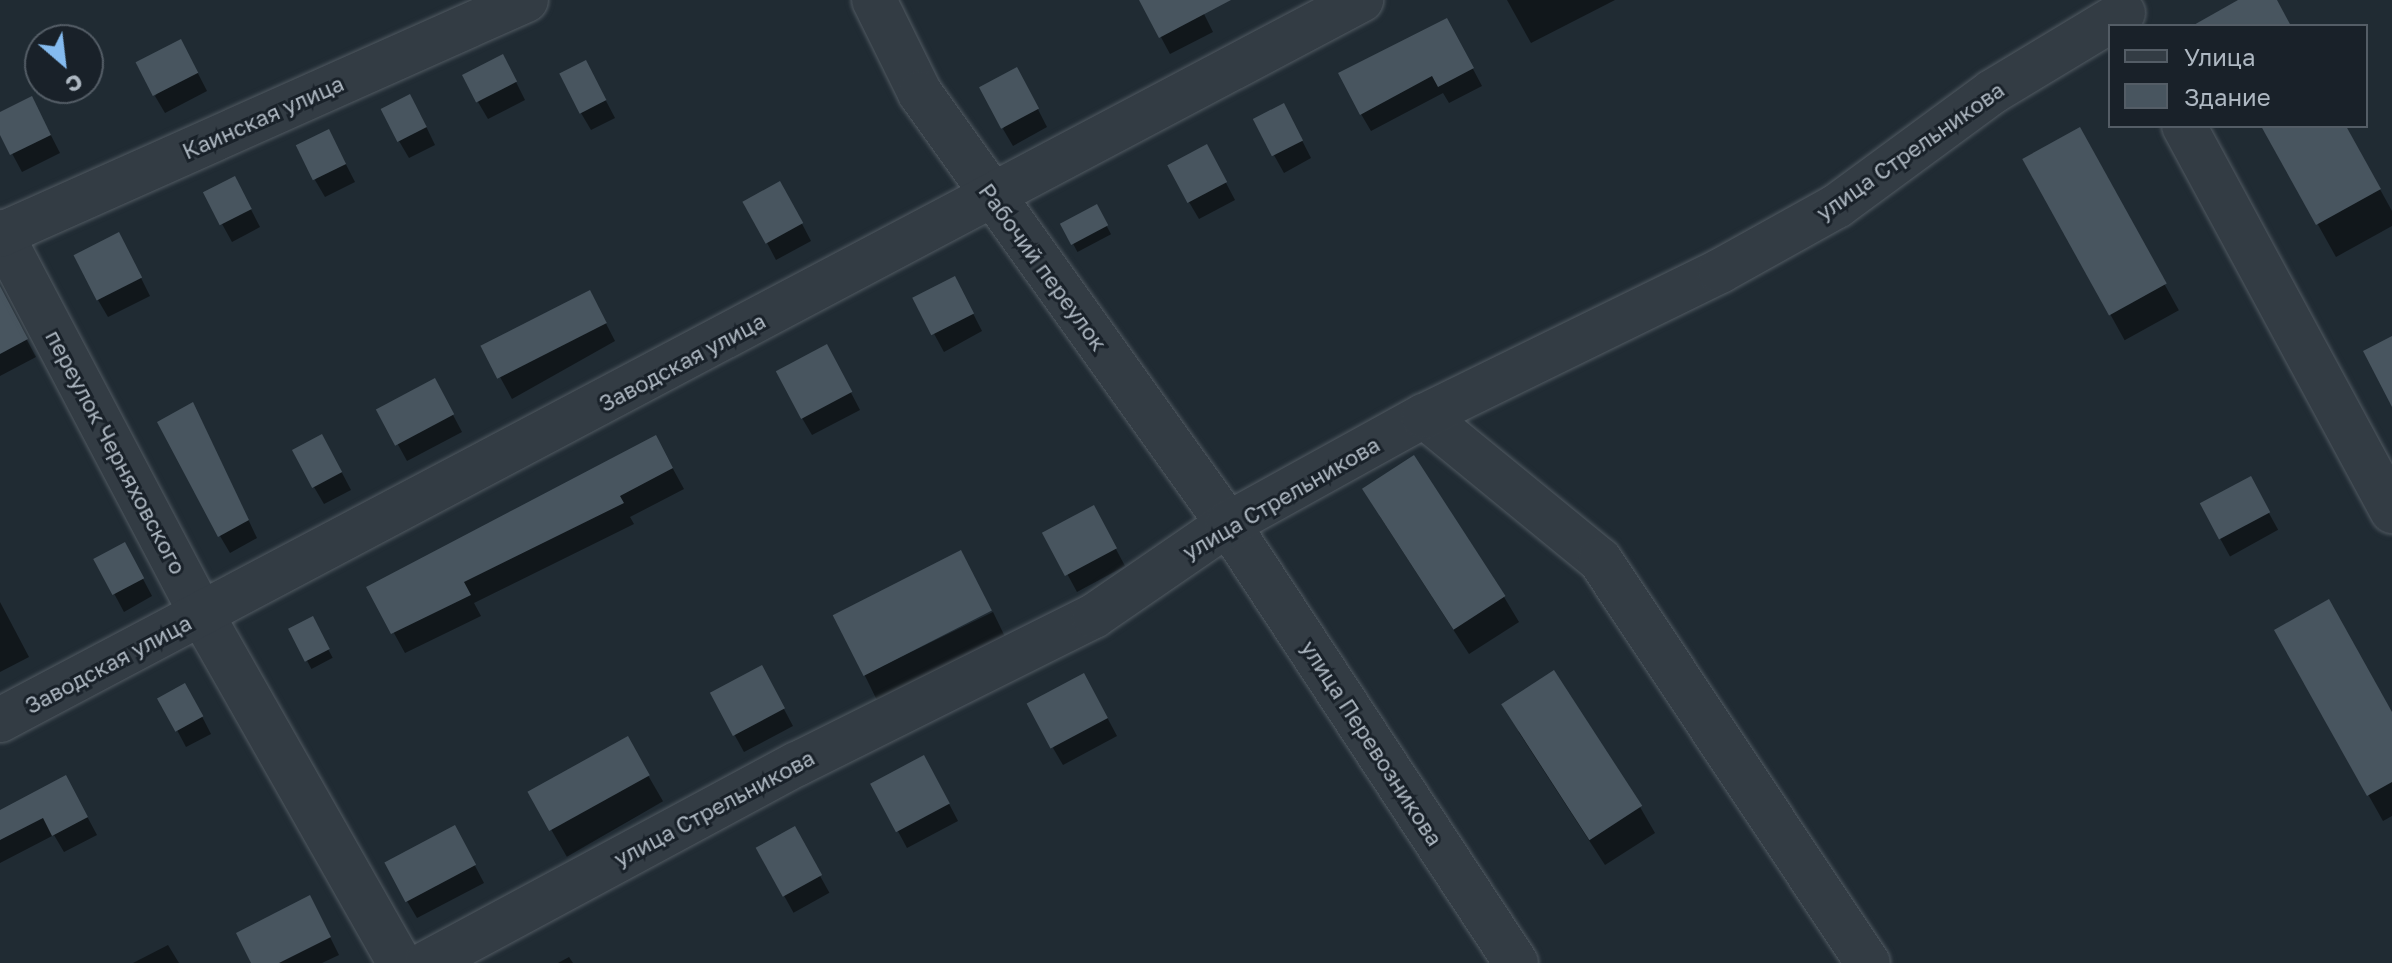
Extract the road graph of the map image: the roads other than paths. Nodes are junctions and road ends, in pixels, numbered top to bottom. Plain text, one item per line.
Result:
1 (526, 0) edge
2 (874, 0) edge
3 (1361, 0) edge
4 (2123, 13) edge
5 (2185, 128) edge
6 (993, 198) junction
7 (0, 233) edge
8 (1424, 416) junction
9 (2392, 511) edge
10 (1228, 524) junction
11 (202, 615) junction
12 (0, 720) edge
13 (400, 963) edge
14 (427, 963) edge
15 (1516, 963) edge
16 (1868, 963) edge

1 - 7 street, Каинская улица
2 - 6 street, Рабочий переулок
3 - 6 street, Заводская улица
4 - 8 street, улица Стрельникова
5 - 9 street
6 - 10 street, Рабочий переулок
6 - 11 street, Заводская улица
7 - 11 street, переулок Черняховского
8 - 10 street, улица Стрельникова
8 - 16 street
10 - 14 street, улица Стрельникова
10 - 15 street, улица Перевозникова
11 - 12 street, Заводская улица
11 - 13 street, переулок Черняховского

